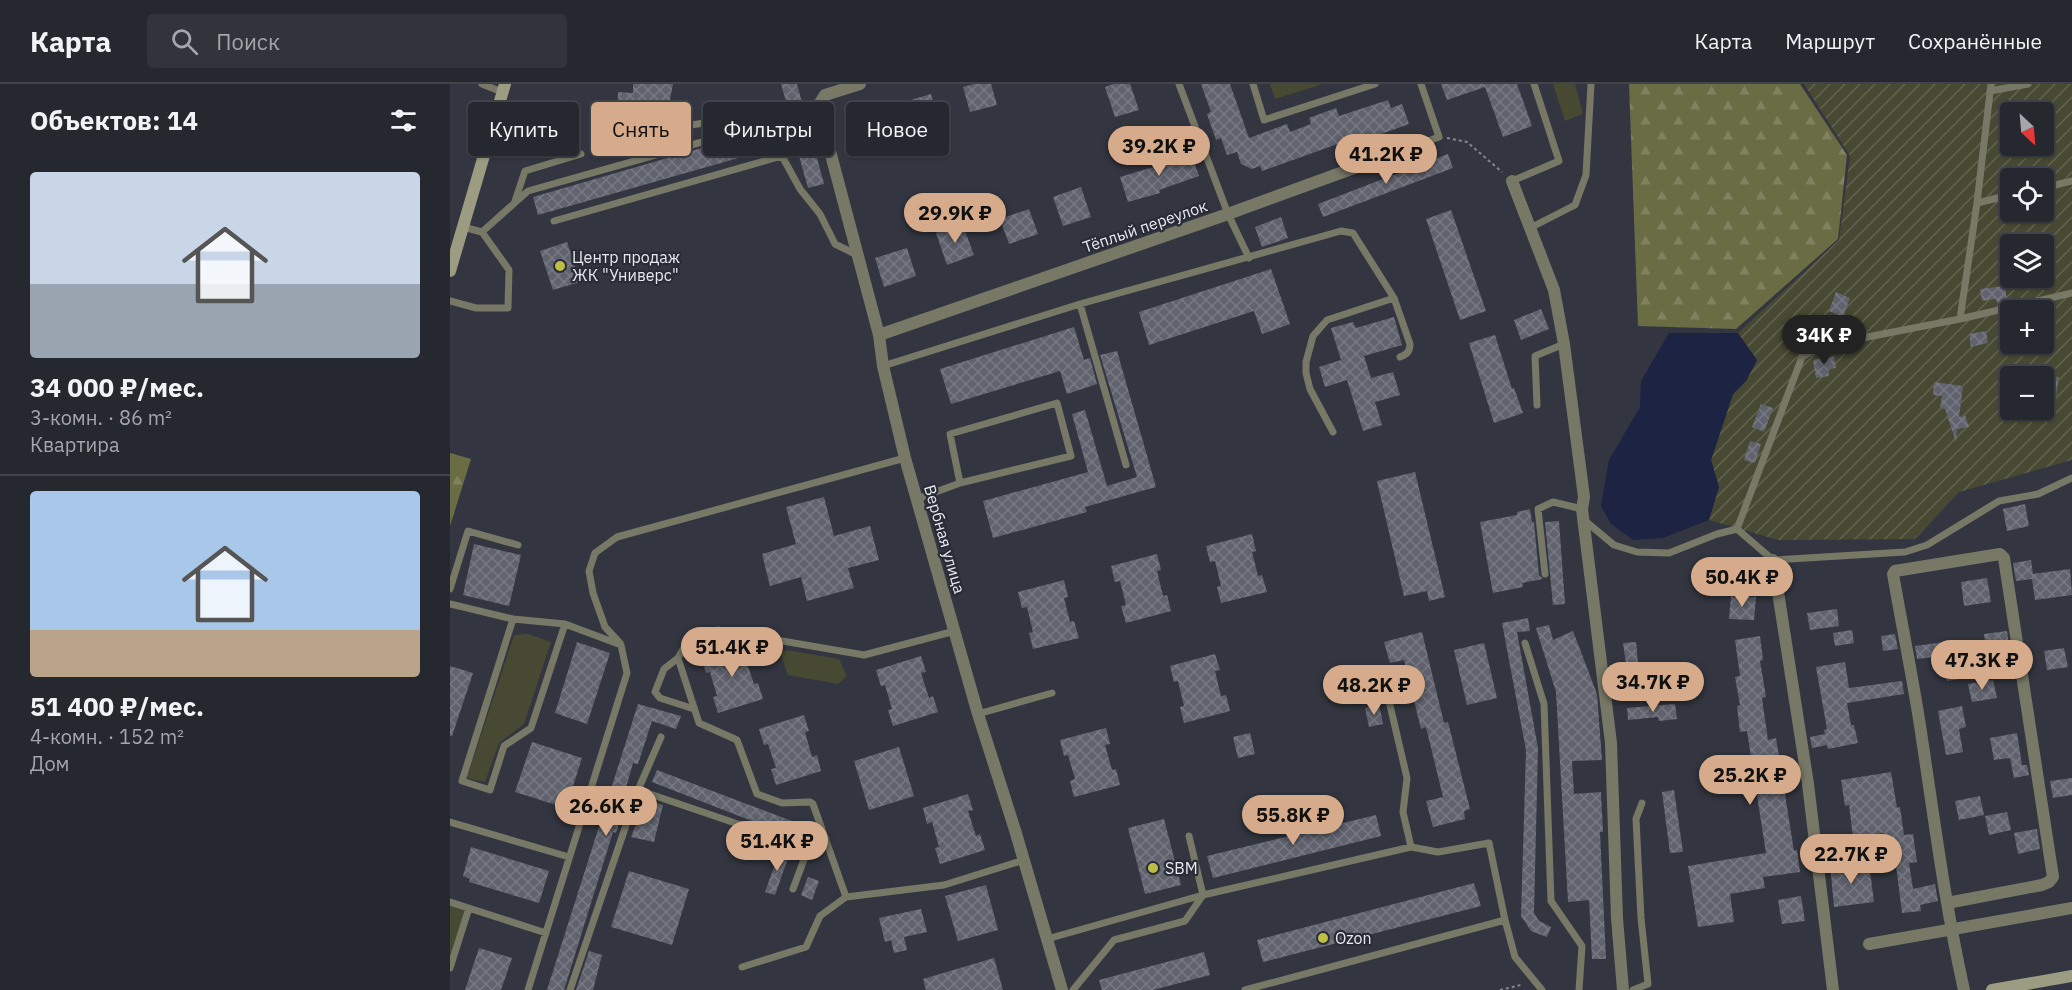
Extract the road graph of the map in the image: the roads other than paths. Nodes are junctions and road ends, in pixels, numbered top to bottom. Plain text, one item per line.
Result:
1 (482, 84) edge
2 (860, 84) edge
3 (1179, 84) edge
4 (1253, 84) edge
5 (1375, 84) edge
6 (1421, 84) edge
7 (1534, 84) edge
8 (1591, 84) edge
9 (2028, 84) edge
10 (1990, 87) edge
11 (504, 88) edge
12 (703, 142) edge
13 (1420, 144) joint
14 (581, 154) dead end
15 (1512, 181) joint
16 (2072, 181) edge
17 (2054, 185) edge
18 (2000, 197) edge
19 (515, 201) junction
20 (1977, 203) junction
21 (1228, 214) junction
22 (554, 221) dead end
23 (463, 227) junction
24 (1530, 228) junction
25 (482, 232) junction
26 (859, 257) junction
27 (1249, 258) junction
28 (450, 271) edge
29 (2072, 293) edge
30 (1394, 298) junction
31 (450, 301) edge
32 (1080, 304) junction
33 (1960, 319) junction
34 (879, 335) junction
35 (1564, 344) junction
36 (1400, 357) dead end
37 (883, 366) junction
38 (1537, 405) dead end
39 (1333, 432) dead end
40 (905, 458) junction
41 (1126, 465) dead end
42 (2072, 478) edge
43 (960, 483) junction
44 (917, 499) junction
45 (1583, 514) junction
46 (1737, 529) junction
47 (518, 545) dead end
48 (1773, 560) junction
49 (1545, 574) dead end
50 (450, 589) edge
51 (450, 604) edge
52 (513, 619) junction
53 (565, 624) junction
54 (955, 631) junction
55 (1525, 643) dead end
56 (621, 645) junction
57 (678, 658) junction
58 (1386, 688) dead end
59 (1052, 693) dead end
60 (694, 709) junction
61 (978, 714) junction
62 (661, 737) dead end
63 (638, 790) junction
64 (1642, 803) dead end
65 (450, 822) edge
66 (1190, 836) dead end
67 (826, 839) junction
68 (785, 840) dead end
69 (1411, 847) junction
70 (569, 857) junction
71 (1024, 860) junction
72 (793, 889) dead end
73 (1203, 895) junction
74 (846, 897) junction
75 (450, 902) edge
76 (1947, 903) junction
77 (469, 908) junction
78 (2072, 908) edge
79 (1505, 920) junction
80 (1950, 929) junction
81 (546, 933) junction
82 (1047, 939) junction
83 (1869, 944) dead end
84 (742, 967) dead end
85 (450, 968) edge
86 (2072, 976) edge
87 (528, 990) edge
88 (570, 990) edge
89 (1062, 990) edge
90 (1073, 990) edge
91 (1245, 990) edge
92 (1542, 990) edge
93 (1579, 990) edge
94 (1623, 990) edge
95 (1633, 990) edge
96 (1833, 990) edge
97 (1964, 990) edge
98 (1992, 990) edge

1 - 11 lane
2 - 26 street, Вербная улица
3 - 21 lane
4 - 5 lane
6 - 13 lane
7 - 15 lane
8 - 24 lane
9 - 10 lane
10 - 20 lane
11 - 23 main road
12 - 19 lane
13 - 21 street, Тёплый переулок
14 - 19 lane
15 - 24 street
16 - 17 lane
18 - 20 lane
19 - 25 lane
20 - 33 lane
21 - 27 lane
21 - 34 street, Тёплый переулок
22 - 26 lane
23 - 25 lane
23 - 28 main road
24 - 35 street
25 - 31 lane
26 - 34 street, Вербная улица
27 - 30 lane
27 - 32 lane
29 - 33 lane
30 - 36 lane
30 - 39 lane
32 - 37 lane
32 - 41 lane
33 - 46 lane
34 - 37 street, Вербная улица
35 - 38 lane
35 - 45 street
37 - 40 street, Вербная улица
40 - 44 street, Вербная улица
40 - 56 lane
42 - 48 lane
43 - 43 lane
43 - 44 lane
44 - 54 street, Вербная улица
45 - 46 lane
45 - 49 lane
45 - 94 street
46 - 48 lane
47 - 50 lane
48 - 96 street
51 - 52 lane
52 - 53 lane
52 - 53 lane
53 - 56 lane
54 - 57 lane
54 - 61 street, Вербная улица
55 - 93 lane
56 - 70 lane
57 - 60 lane
57 - 60 lane
58 - 69 lane
59 - 61 lane
60 - 67 lane
61 - 71 street, Вербная улица
62 - 63 lane
63 - 68 lane
63 - 88 lane
64 - 95 lane
65 - 70 lane
66 - 73 lane
67 - 72 lane
67 - 74 lane
69 - 73 lane
69 - 79 lane
70 - 81 lane
71 - 74 lane
71 - 82 street, Вербная улица
73 - 82 lane
73 - 90 lane
74 - 84 lane
75 - 77 lane
76 - 76 street
76 - 80 street
77 - 81 lane
77 - 85 lane
78 - 80 street
79 - 91 lane
79 - 92 lane
80 - 83 street
80 - 97 street
81 - 87 lane
82 - 89 street, Вербная улица
86 - 98 main road

